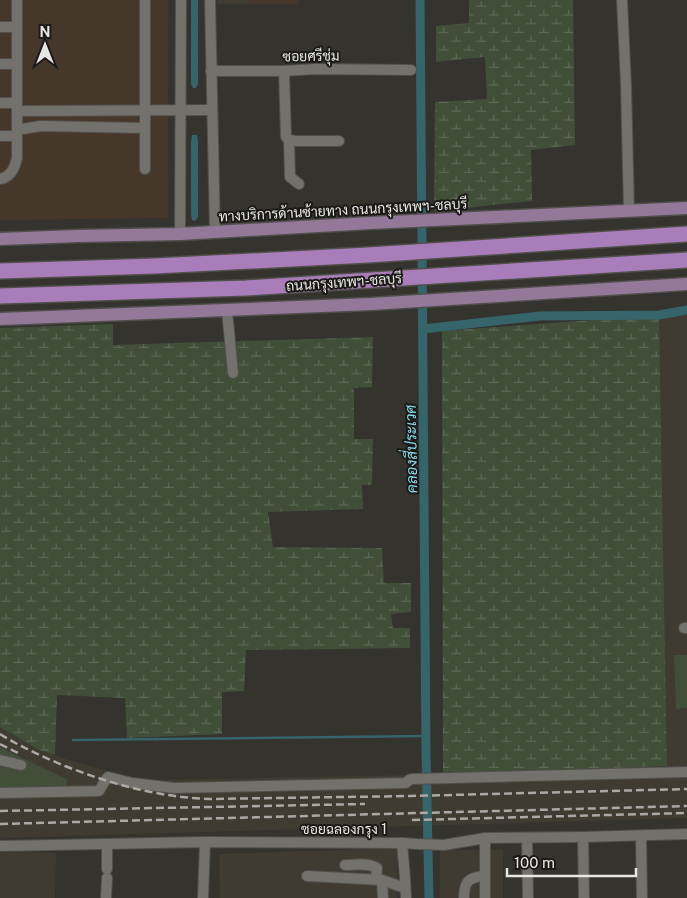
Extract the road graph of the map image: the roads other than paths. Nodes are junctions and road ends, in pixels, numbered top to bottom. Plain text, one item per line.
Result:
1 (17, 0) edge
2 (145, 0) edge
3 (181, 0) edge
4 (210, 0) edge
5 (622, 0) edge
6 (0, 27) edge
7 (17, 27) junction
8 (0, 64) edge
9 (17, 64) junction
10 (412, 70) dead end
11 (211, 71) junction
12 (284, 71) junction
13 (0, 103) edge
14 (17, 107) junction
15 (145, 110) junction
16 (181, 110) junction
17 (212, 110) junction
18 (145, 128) junction
19 (17, 133) junction
20 (0, 136) edge
21 (289, 140) junction
22 (339, 141) dead end
23 (145, 169) dead end
24 (0, 179) edge
25 (299, 184) dead end
26 (687, 208) edge
27 (629, 211) junction
28 (215, 232) junction
29 (180, 234) junction
30 (687, 234) edge
31 (0, 239) edge
32 (687, 260) edge
33 (0, 270) edge
34 (687, 284) edge
35 (0, 296) edge
36 (227, 316) junction
37 (0, 319) edge
38 (233, 373) dead end
39 (0, 760) edge
40 (21, 766) dead end
41 (687, 772) edge
42 (0, 793) edge
43 (687, 834) edge
44 (641, 836) junction
45 (583, 837) junction
46 (486, 838) junction
47 (527, 838) junction
48 (205, 842) junction
49 (402, 843) junction
50 (107, 844) junction
51 (0, 846) edge
52 (345, 865) dead end
53 (486, 872) junction
54 (306, 876) dead end
55 (379, 880) junction
56 (406, 893) edge
57 (106, 898) edge
58 (204, 898) edge
59 (383, 898) edge
60 (464, 898) edge
61 (485, 898) edge
62 (528, 898) edge
63 (584, 898) edge
64 (642, 898) edge

1 - 7 street
2 - 15 street
3 - 16 street
4 - 11 street
5 - 27 street
6 - 7 street
7 - 9 street
8 - 9 street
9 - 14 street
10 - 12 street, ซอยศรีชุ่ม
11 - 12 street, ซอยศรีชุ่ม
11 - 17 street
12 - 21 street
13 - 14 street
14 - 15 street
14 - 19 street
15 - 16 street
15 - 18 street
16 - 17 street
16 - 29 street
17 - 28 street
18 - 19 street
18 - 23 street
19 - 20 street
19 - 24 street
21 - 22 street
21 - 25 street
26 - 27 main road, ทางบริการด้านซ้ายทาง ถนนกรุงเทพฯ-ชลบุรี
27 - 28 main road, ทางบริการด้านซ้ายทาง ถนนกรุงเทพฯ-ชลบุรี
28 - 29 main road, ทางบริการด้านซ้ายทาง ถนนกรุงเทพฯ-ชลบุรี
29 - 31 main road, ทางบริการด้านซ้ายทาง ถนนกรุงเทพฯ-ชลบุรี
30 - 33 highway, ถนนกรุงเทพฯ-ชลบุรี
32 - 35 highway, ถนนกรุงเทพฯ-ชลบุรี
34 - 36 main road
36 - 37 main road
36 - 38 street
39 - 40 street
41 - 42 street
43 - 44 street, ซอยฉลองกรุง 1
44 - 45 street, ซอยฉลองกรุง 1
44 - 64 street
45 - 47 street, ซอยฉลองกรุง 1
45 - 63 street
46 - 47 street, ซอยฉลองกรุง 1
46 - 49 street, ซอยฉลองกรุง 1
46 - 53 street
47 - 62 street
48 - 49 street, ซอยฉลองกรุง 1
48 - 50 street, ซอยฉลองกรุง 1
48 - 58 street
49 - 56 street
50 - 51 street, ซอยฉลองกรุง 1
50 - 57 street
52 - 55 street
53 - 60 street
53 - 61 street
54 - 55 street
55 - 56 street
55 - 59 street

